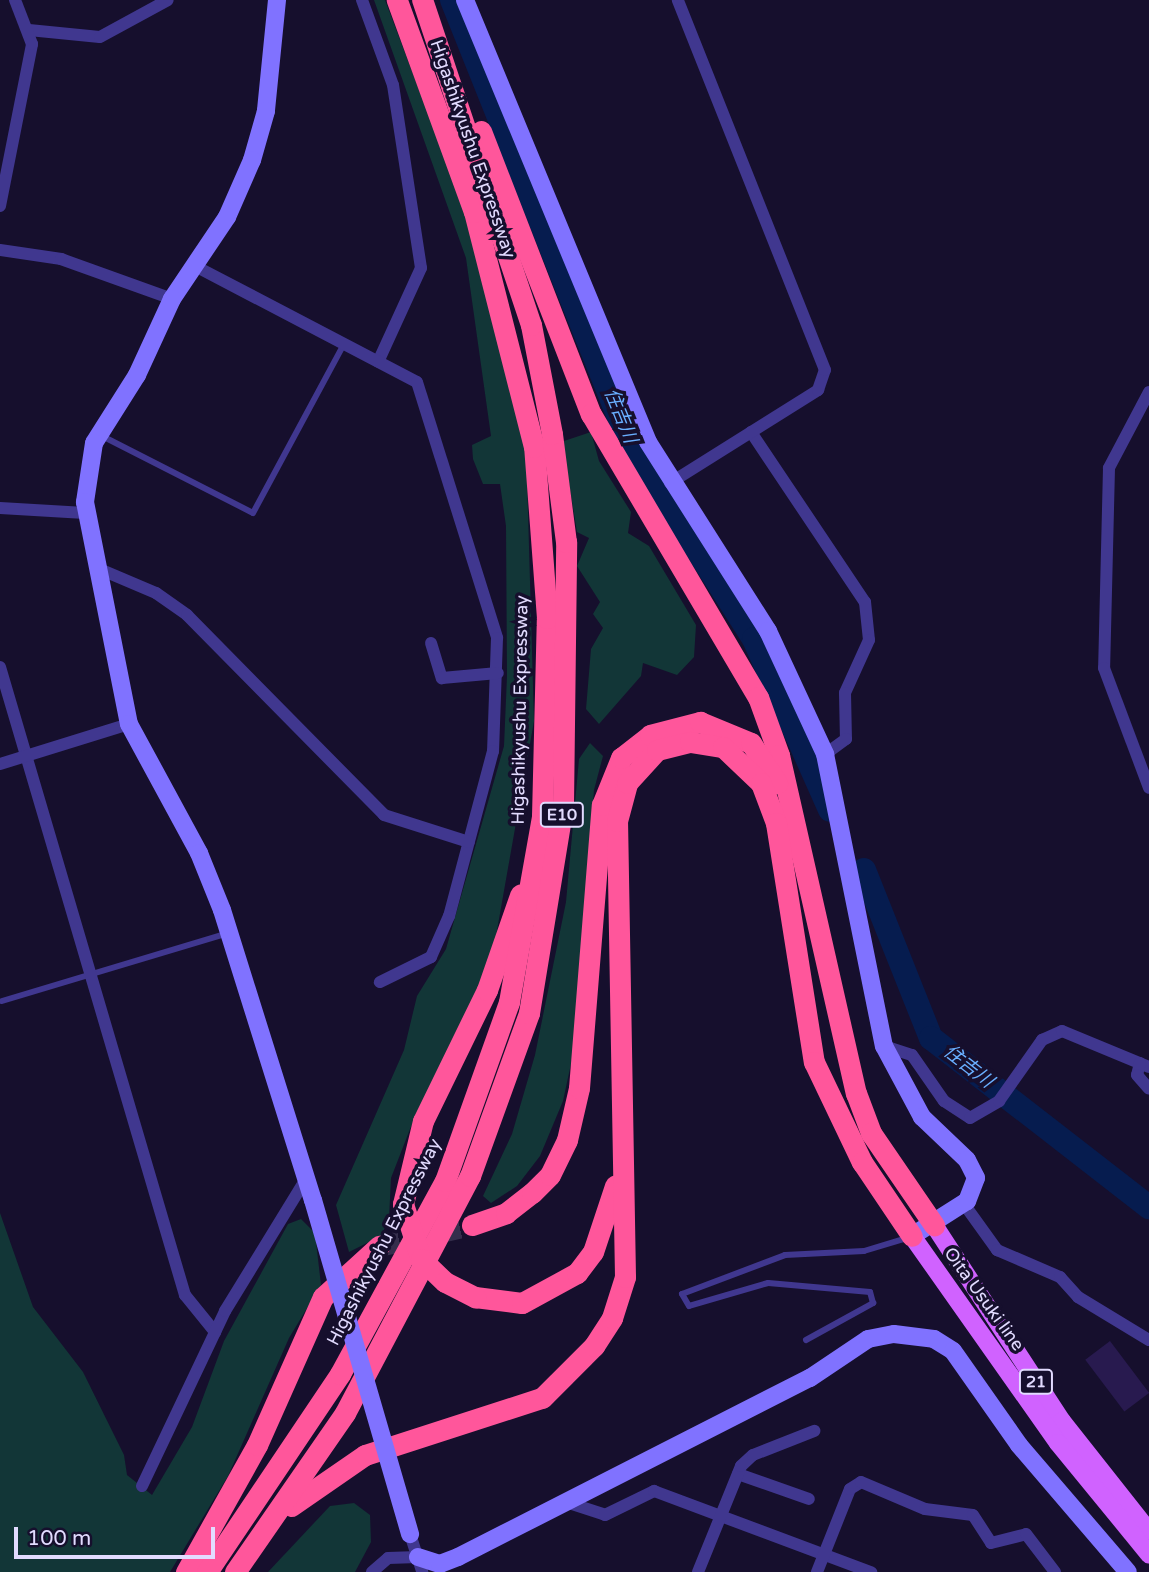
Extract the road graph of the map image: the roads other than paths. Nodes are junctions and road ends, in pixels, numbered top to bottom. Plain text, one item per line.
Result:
1 (15, 0) edge
2 (168, 0) edge
3 (277, 0) edge
4 (362, 0) edge
5 (397, 0) edge
6 (424, 0) edge
7 (465, 0) edge
8 (678, 0) edge
9 (29, 30) junction
10 (0, 206) edge
11 (0, 250) edge
12 (195, 266) junction
13 (172, 299) junction
14 (344, 344) junction
15 (378, 362) junction
16 (1149, 392) edge
17 (751, 432) junction
18 (98, 435) junction
19 (670, 484) junction
20 (0, 508) edge
21 (85, 513) junction
22 (97, 568) junction
23 (431, 643) dead end
24 (0, 667) edge
25 (498, 673) junction
26 (129, 724) junction
27 (825, 754) junction
28 (25, 757) junction
29 (0, 765) edge
30 (1149, 788) edge
31 (542, 816) junction
32 (469, 842) junction
33 (803, 854) junction
34 (230, 932) junction
35 (87, 973) junction
36 (380, 982) dead end
37 (2, 1001) dead end
38 (884, 1046) junction
39 (1144, 1065) edge
40 (1149, 1089) edge
41 (620, 1167) junction
42 (306, 1178) junction
43 (964, 1204) junction
44 (472, 1225) tunnel mouth
45 (934, 1225) junction
46 (912, 1236) junction
47 (379, 1247) tunnel mouth
48 (215, 1332) junction
49 (806, 1340) dead end
50 (1149, 1340) edge
51 (814, 1431) dead end
52 (738, 1474) junction
53 (142, 1486) dead end
54 (808, 1499) dead end
55 (569, 1503) junction
56 (719, 1516) junction
57 (268, 1526) junction
58 (1149, 1531) edge
59 (410, 1534) joint
60 (824, 1553) junction
61 (1149, 1554) edge
62 (440, 1564) junction
63 (420, 1565) edge
64 (186, 1572) edge
65 (207, 1572) edge
66 (234, 1572) edge
67 (372, 1572) edge
68 (457, 1572) edge
69 (698, 1572) edge
70 (817, 1572) edge
71 (871, 1572) edge
72 (1055, 1572) edge
73 (1128, 1572) edge

1 - 9 street
2 - 9 street
3 - 12 street
4 - 15 street
5 - 31 highway, Higashikyushu Expressway / E10
6 - 33 highway
6 - 57 highway, Higashikyushu Expressway / E10
7 - 19 street
8 - 17 street
9 - 10 street
11 - 13 street
12 - 13 street
12 - 14 street
13 - 18 street
14 - 15 street
14 - 18 lane
15 - 25 street
16 - 30 street
17 - 19 street
17 - 27 street
18 - 21 street
19 - 27 street
20 - 21 street
21 - 22 street
22 - 26 street
22 - 32 street
23 - 25 street
24 - 28 street
25 - 32 street
26 - 28 street
26 - 34 street
27 - 38 street
28 - 29 street
28 - 35 street
31 - 41 highway, bridge
31 - 65 highway, Higashikyushu Expressway / E10
32 - 36 street
33 - 44 highway
33 - 45 highway
34 - 35 lane
34 - 42 street
35 - 37 lane
35 - 48 street
38 - 39 street
38 - 43 street
39 - 40 street
41 - 46 highway
41 - 57 highway
42 - 48 street
42 - 59 street, bridge
43 - 45 street
43 - 50 street
45 - 46 street
45 - 58 main road, Oita Usuki line / 21
46 - 49 lane
46 - 61 main road, Oita Usuki line / 21
47 - 64 highway
48 - 53 street
51 - 52 street
52 - 54 street
52 - 56 street
55 - 56 street
55 - 62 street
55 - 73 street
56 - 60 street
56 - 69 street
57 - 66 highway, Higashikyushu Expressway / E10
59 - 63 street
60 - 70 street
60 - 71 street
60 - 72 street
62 - 63 street
62 - 68 street
63 - 67 street

